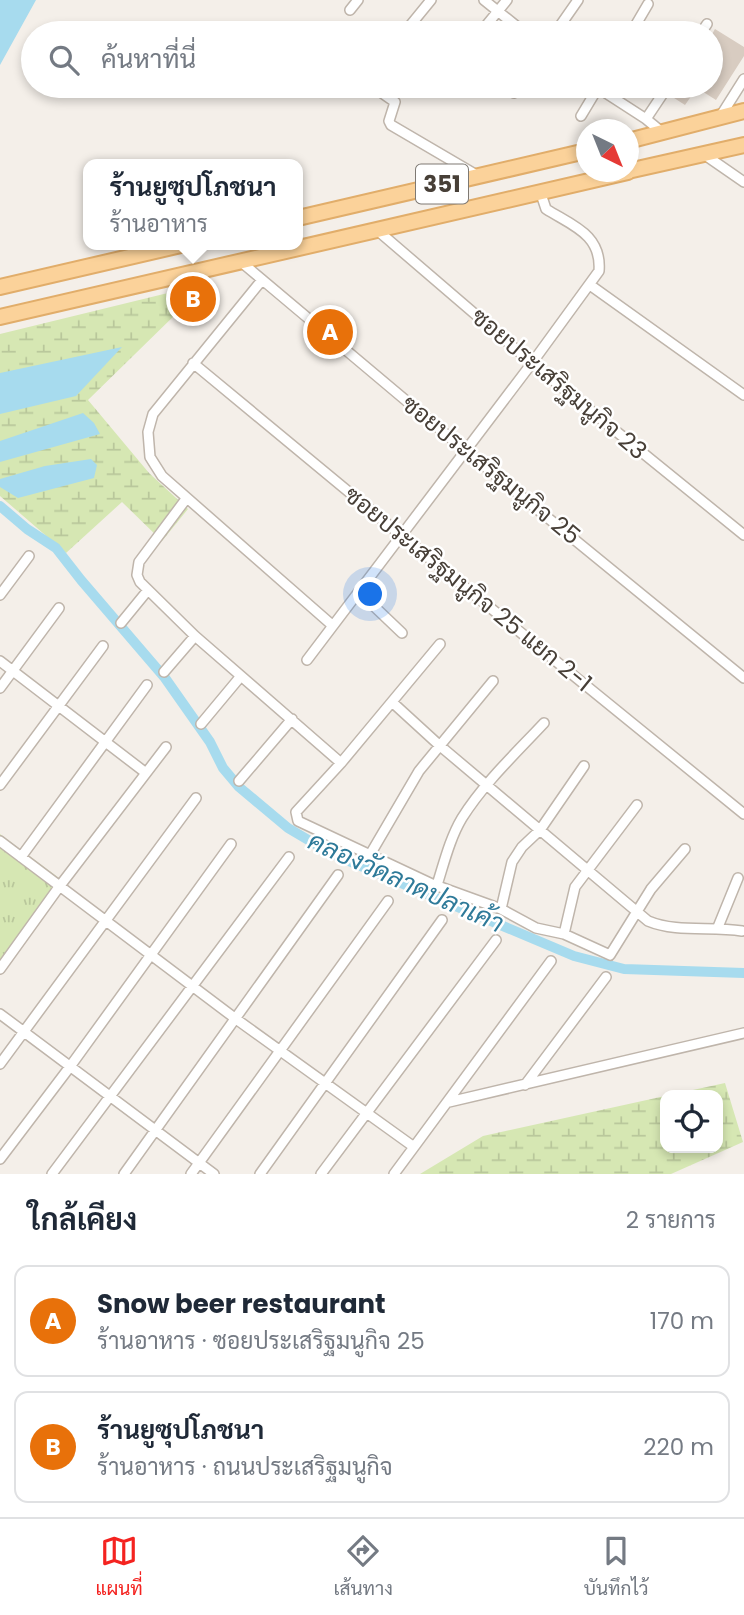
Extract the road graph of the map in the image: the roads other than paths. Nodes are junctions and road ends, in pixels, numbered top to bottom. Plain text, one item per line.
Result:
1 (358, 0) edge
2 (431, 0) edge
3 (484, 0) edge
4 (507, 0) edge
5 (578, 0) edge
6 (648, 4) dead end
7 (350, 10) dead end
8 (498, 11) junction
9 (414, 21) edge
10 (490, 21) edge
11 (510, 21) edge
12 (563, 21) edge
13 (638, 21) edge
14 (744, 79) edge
15 (389, 98) edge
16 (591, 98) edge
17 (615, 98) edge
18 (660, 98) edge
19 (744, 111) edge
20 (581, 116) dead end
21 (720, 117) junction
22 (646, 119) junction
23 (663, 133) junction
24 (639, 138) edge
25 (744, 145) edge
26 (576, 153) edge
27 (705, 155) junction
28 (639, 169) edge
29 (478, 176) junction
30 (744, 181) edge
31 (580, 182) edge
32 (540, 191) junction
33 (303, 217) edge
34 (377, 230) junction
35 (303, 247) edge
36 (159, 250) edge
37 (289, 250) edge
38 (240, 261) junction
39 (261, 280) junction
40 (590, 285) junction
41 (0, 287) edge
42 (0, 317) edge
43 (193, 363) junction
44 (532, 363) junction
45 (744, 395) edge
46 (466, 451) junction
47 (186, 499) junction
48 (402, 536) junction
49 (744, 536) edge
50 (29, 556) dead end
51 (148, 590) junction
52 (359, 592) junction
53 (0, 595) edge
54 (59, 608) dead end
55 (121, 623) dead end
56 (332, 625) junction
57 (402, 633) dead end
58 (195, 636) junction
59 (440, 644) dead end
60 (103, 646) dead end
61 (307, 660) dead end
62 (0, 662) edge
63 (13, 671) junction
64 (164, 672) dead end
65 (241, 676) junction
66 (744, 678) edge
67 (493, 681) dead end
68 (147, 685) dead end
69 (0, 688) edge
70 (392, 702) junction
71 (59, 706) junction
72 (292, 719) junction
73 (544, 723) dead end
74 (201, 724) dead end
75 (106, 741) junction
76 (439, 745) junction
77 (166, 747) dead end
78 (341, 763) junction
79 (584, 766) dead end
80 (146, 773) junction
81 (239, 781) dead end
82 (0, 785) edge
83 (487, 785) junction
84 (196, 798) dead end
85 (637, 805) dead end
86 (744, 814) edge
87 (540, 830) junction
88 (0, 841) edge
89 (232, 844) dead end
90 (685, 849) dead end
91 (371, 853) junction
92 (21, 857) junction
93 (289, 857) dead end
94 (589, 870) junction
95 (338, 875) dead end
96 (738, 878) dead end
97 (437, 885) junction
98 (59, 887) junction
99 (388, 901) dead end
100 (501, 909) junction
101 (636, 913) junction
102 (442, 920) dead end
103 (105, 921) junction
104 (718, 927) junction
105 (741, 931) dead end
106 (564, 934) junction
107 (496, 940) dead end
108 (150, 955) junction
109 (551, 961) dead end
110 (0, 969) edge
111 (606, 977) dead end
112 (192, 985) junction
113 (0, 1014) edge
114 (236, 1019) junction
115 (23, 1032) junction
116 (744, 1032) edge
117 (282, 1050) junction
118 (0, 1064) edge
119 (69, 1068) junction
120 (327, 1083) junction
121 (525, 1085) junction
122 (111, 1098) junction
123 (449, 1102) junction
124 (367, 1113) junction
125 (155, 1130) junction
126 (414, 1147) junction
127 (0, 1159) edge
128 (199, 1164) junction
129 (52, 1174) edge
130 (124, 1174) edge
131 (191, 1174) edge
132 (214, 1174) edge
133 (260, 1174) edge
134 (321, 1174) edge
135 (394, 1174) edge

1 - 7 street
2 - 9 street
3 - 8 street
4 - 8 street
5 - 12 street
6 - 13 street
8 - 10 street
8 - 11 street
14 - 21 street
15 - 29 street
16 - 20 street
17 - 22 street
18 - 22 street
19 - 21 main road
21 - 23 main road
22 - 23 street
23 - 24 main road
25 - 27 main road, 351
26 - 29 main road, 351
27 - 28 main road, 351
27 - 30 street
29 - 33 main road, 351
31 - 32 main road, 351
32 - 34 main road, 351
32 - 40 street
34 - 35 main road, 351
34 - 44 street, ซอยประเสริฐมนูกิจ 23
36 - 41 main road
37 - 38 main road, 351
38 - 39 street, ซอยประเสริฐมนูกิจ 25
38 - 42 main road, 351
39 - 43 street
39 - 46 street, ซอยประเสริฐมนูกิจ 25
40 - 44 street
40 - 45 street
43 - 47 street
43 - 48 street, ซอยประเสริฐมนูกิจ 25 แยก 2-1
44 - 46 street
44 - 49 street, ซอยประเสริฐมนูกิจ 23
46 - 48 street
46 - 66 street, ซอยประเสริฐมนูกิจ 25
47 - 51 street
47 - 56 street
48 - 52 street
48 - 86 street, ซอยประเสริฐมนูกิจ 25 แยก 2-1
50 - 53 street
51 - 55 street
51 - 58 street
52 - 56 street
52 - 57 street
54 - 63 street
56 - 61 street
58 - 64 street
58 - 65 street
59 - 70 street
60 - 71 street
62 - 63 street
63 - 69 street
63 - 71 street
65 - 72 street
65 - 74 street
67 - 76 street
68 - 75 street
70 - 76 street
70 - 78 street
71 - 75 street
71 - 82 street
72 - 78 street
72 - 81 street
73 - 83 street
75 - 80 street
75 - 92 street
76 - 83 street
76 - 91 street
77 - 80 street
78 - 91 street
79 - 87 street
80 - 98 street
83 - 87 street
83 - 97 street
84 - 103 street
85 - 94 street
87 - 94 street
87 - 100 street
88 - 92 street
89 - 108 street
90 - 101 street
91 - 97 street
92 - 98 street
93 - 112 street
94 - 101 street
94 - 106 street
95 - 114 street
96 - 104 street
97 - 100 street
98 - 103 street
98 - 110 street
99 - 117 street
100 - 106 street
101 - 104 street
101 - 106 street
102 - 120 street
103 - 108 street
103 - 115 street
104 - 105 street
107 - 124 street
108 - 112 street
108 - 119 street
109 - 123 street
111 - 121 street
112 - 114 street
112 - 122 street
113 - 115 street
114 - 117 street
114 - 125 street
115 - 118 street
115 - 119 street
116 - 121 street
117 - 120 street
117 - 128 street
119 - 122 street
119 - 127 street
120 - 124 street
120 - 133 street
121 - 123 street
122 - 125 street
122 - 129 street
123 - 126 street
124 - 126 street
124 - 134 street
125 - 128 street
125 - 130 street
126 - 135 street
128 - 131 street
128 - 132 street

